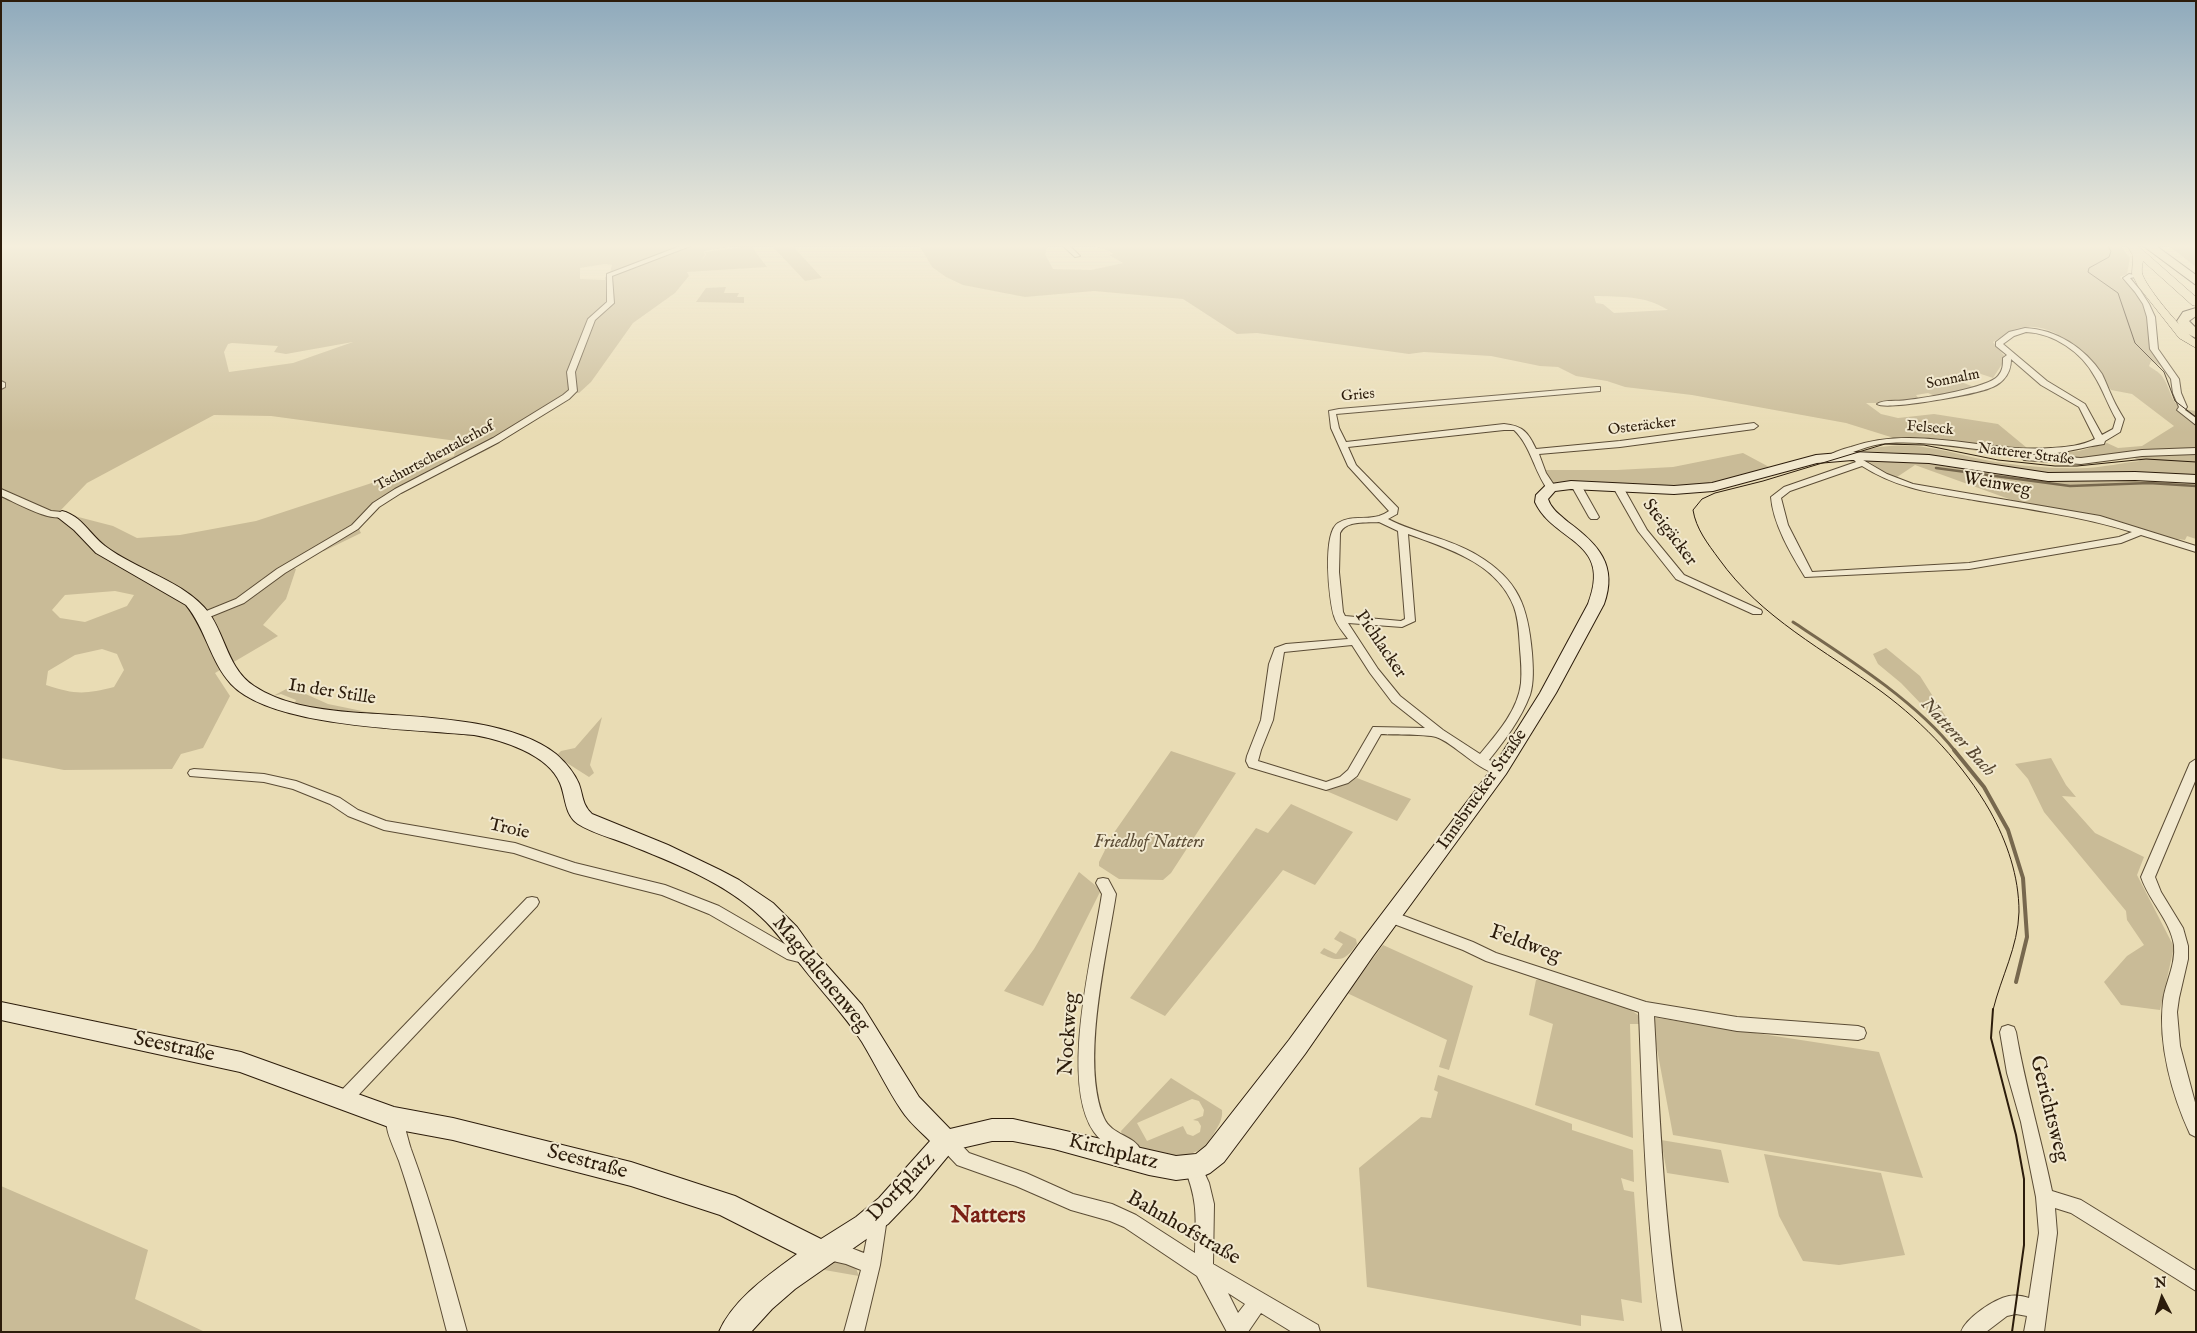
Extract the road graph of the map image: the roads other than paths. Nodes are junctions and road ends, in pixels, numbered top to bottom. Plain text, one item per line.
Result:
1 (607, 307) edge
2 (2147, 307) edge
3 (2160, 307) edge
4 (2196, 312) edge
5 (2178, 328) junction
6 (2196, 334) edge
7 (2196, 338) edge
8 (2196, 345) edge
9 (2012, 356) junction
10 (1, 383) edge
11 (1, 387) edge
12 (1597, 389) dead end
13 (1880, 404) dead end
14 (2196, 423) edge
15 (1754, 426) dead end
16 (1924, 442) junction
17 (2101, 442) junction
18 (1343, 445) junction
19 (2196, 450) edge
20 (1534, 452) junction
21 (1854, 457) junction
22 (2196, 479) edge
23 (1576, 485) junction
24 (1618, 487) junction
25 (1550, 488) junction
26 (1, 492) edge
27 (62, 515) joint
28 (1594, 517) dead end
29 (1381, 519) junction
30 (1403, 529) junction
31 (2142, 531) junction
32 (2196, 549) edge
33 (1757, 612) dead end
34 (203, 616) junction
35 (1340, 619) junction
36 (1354, 642) junction
37 (1439, 733) junction
38 (550, 760) joint
39 (1481, 761) junction
40 (2196, 763) edge
41 (1500, 770) junction
42 (194, 774) dead end
43 (1103, 883) dead end
44 (532, 902) dead end
45 (1391, 917) junction
46 (807, 958) junction
47 (1646, 1008) junction
48 (1, 1011) edge
49 (2008, 1032) dead end
50 (1858, 1033) dead end
51 (342, 1100) junction
52 (394, 1118) junction
53 (2196, 1129) edge
54 (946, 1141) junction
55 (1149, 1163) junction
56 (1194, 1167) junction
57 (2045, 1197) junction
58 (878, 1216) junction
59 (822, 1252) junction
60 (871, 1265) junction
61 (1204, 1269) junction
62 (2196, 1282) edge
63 (1258, 1301) junction
64 (2036, 1309) junction
65 (1236, 1330) edge
66 (457, 1332) edge
67 (733, 1332) edge
68 (854, 1332) edge
69 (1311, 1332) edge
70 (1672, 1332) edge
71 (1970, 1332) edge
72 (2034, 1332) edge

1 - 34 street, Tschurtschentalerhof
2 - 14 street
3 - 5 main road
4 - 6 highway
5 - 7 highway
5 - 8 main road
9 - 13 street, Sonnalm
9 - 17 street
9 - 17 street
10 - 11 street
12 - 18 street, Gries
15 - 20 street, Osteräcker
16 - 17 street, Felseck
16 - 19 street
16 - 21 street, Felseck
18 - 20 street
18 - 29 street
20 - 25 street
21 - 22 street, Natterer Straße
21 - 24 street
21 - 31 street, Weinweg
21 - 31 street, Felseck
23 - 24 street
23 - 25 street
23 - 28 street
24 - 33 street, Steigäcker
25 - 41 street, Innsbrucker Straße
26 - 27 street
27 - 34 street, In der Stille
29 - 30 street
29 - 35 street, Pichlacker
30 - 35 street
30 - 39 street
31 - 32 street, Weinweg
34 - 38 street, In der Stille
35 - 36 street, Pichlacker
36 - 37 street, Pichlacker
36 - 37 street
37 - 39 street, Pichlacker
38 - 46 street, Magdalenenweg
39 - 41 street, Pichlacker
40 - 53 street
41 - 45 street, Innsbrucker Straße
42 - 46 street, Troie
43 - 55 street, Nockweg
44 - 51 street
45 - 47 street, Feldweg
45 - 56 street, Innsbrucker Straße
46 - 54 street, Magdalenenweg
47 - 50 street, Feldweg
47 - 70 street
48 - 51 street, Seestraße
49 - 57 street, Gerichtsweg
51 - 52 street, Seestraße
52 - 59 street, Seestraße
52 - 66 street
54 - 55 street, Kirchplatz
54 - 58 street, Dorfplatz
54 - 61 street, Bahnhofstraße
55 - 56 street, Kirchplatz
56 - 61 street
57 - 62 street
57 - 64 street, Gerichtsweg
58 - 59 street, Dorfplatz
58 - 60 street
59 - 60 street
59 - 67 street, Dorfplatz
60 - 68 street
61 - 63 street, Bahnhofstraße
61 - 65 street
63 - 65 street
63 - 69 street, Bahnhofstraße
64 - 71 street
64 - 72 street, Gerichtsweg

